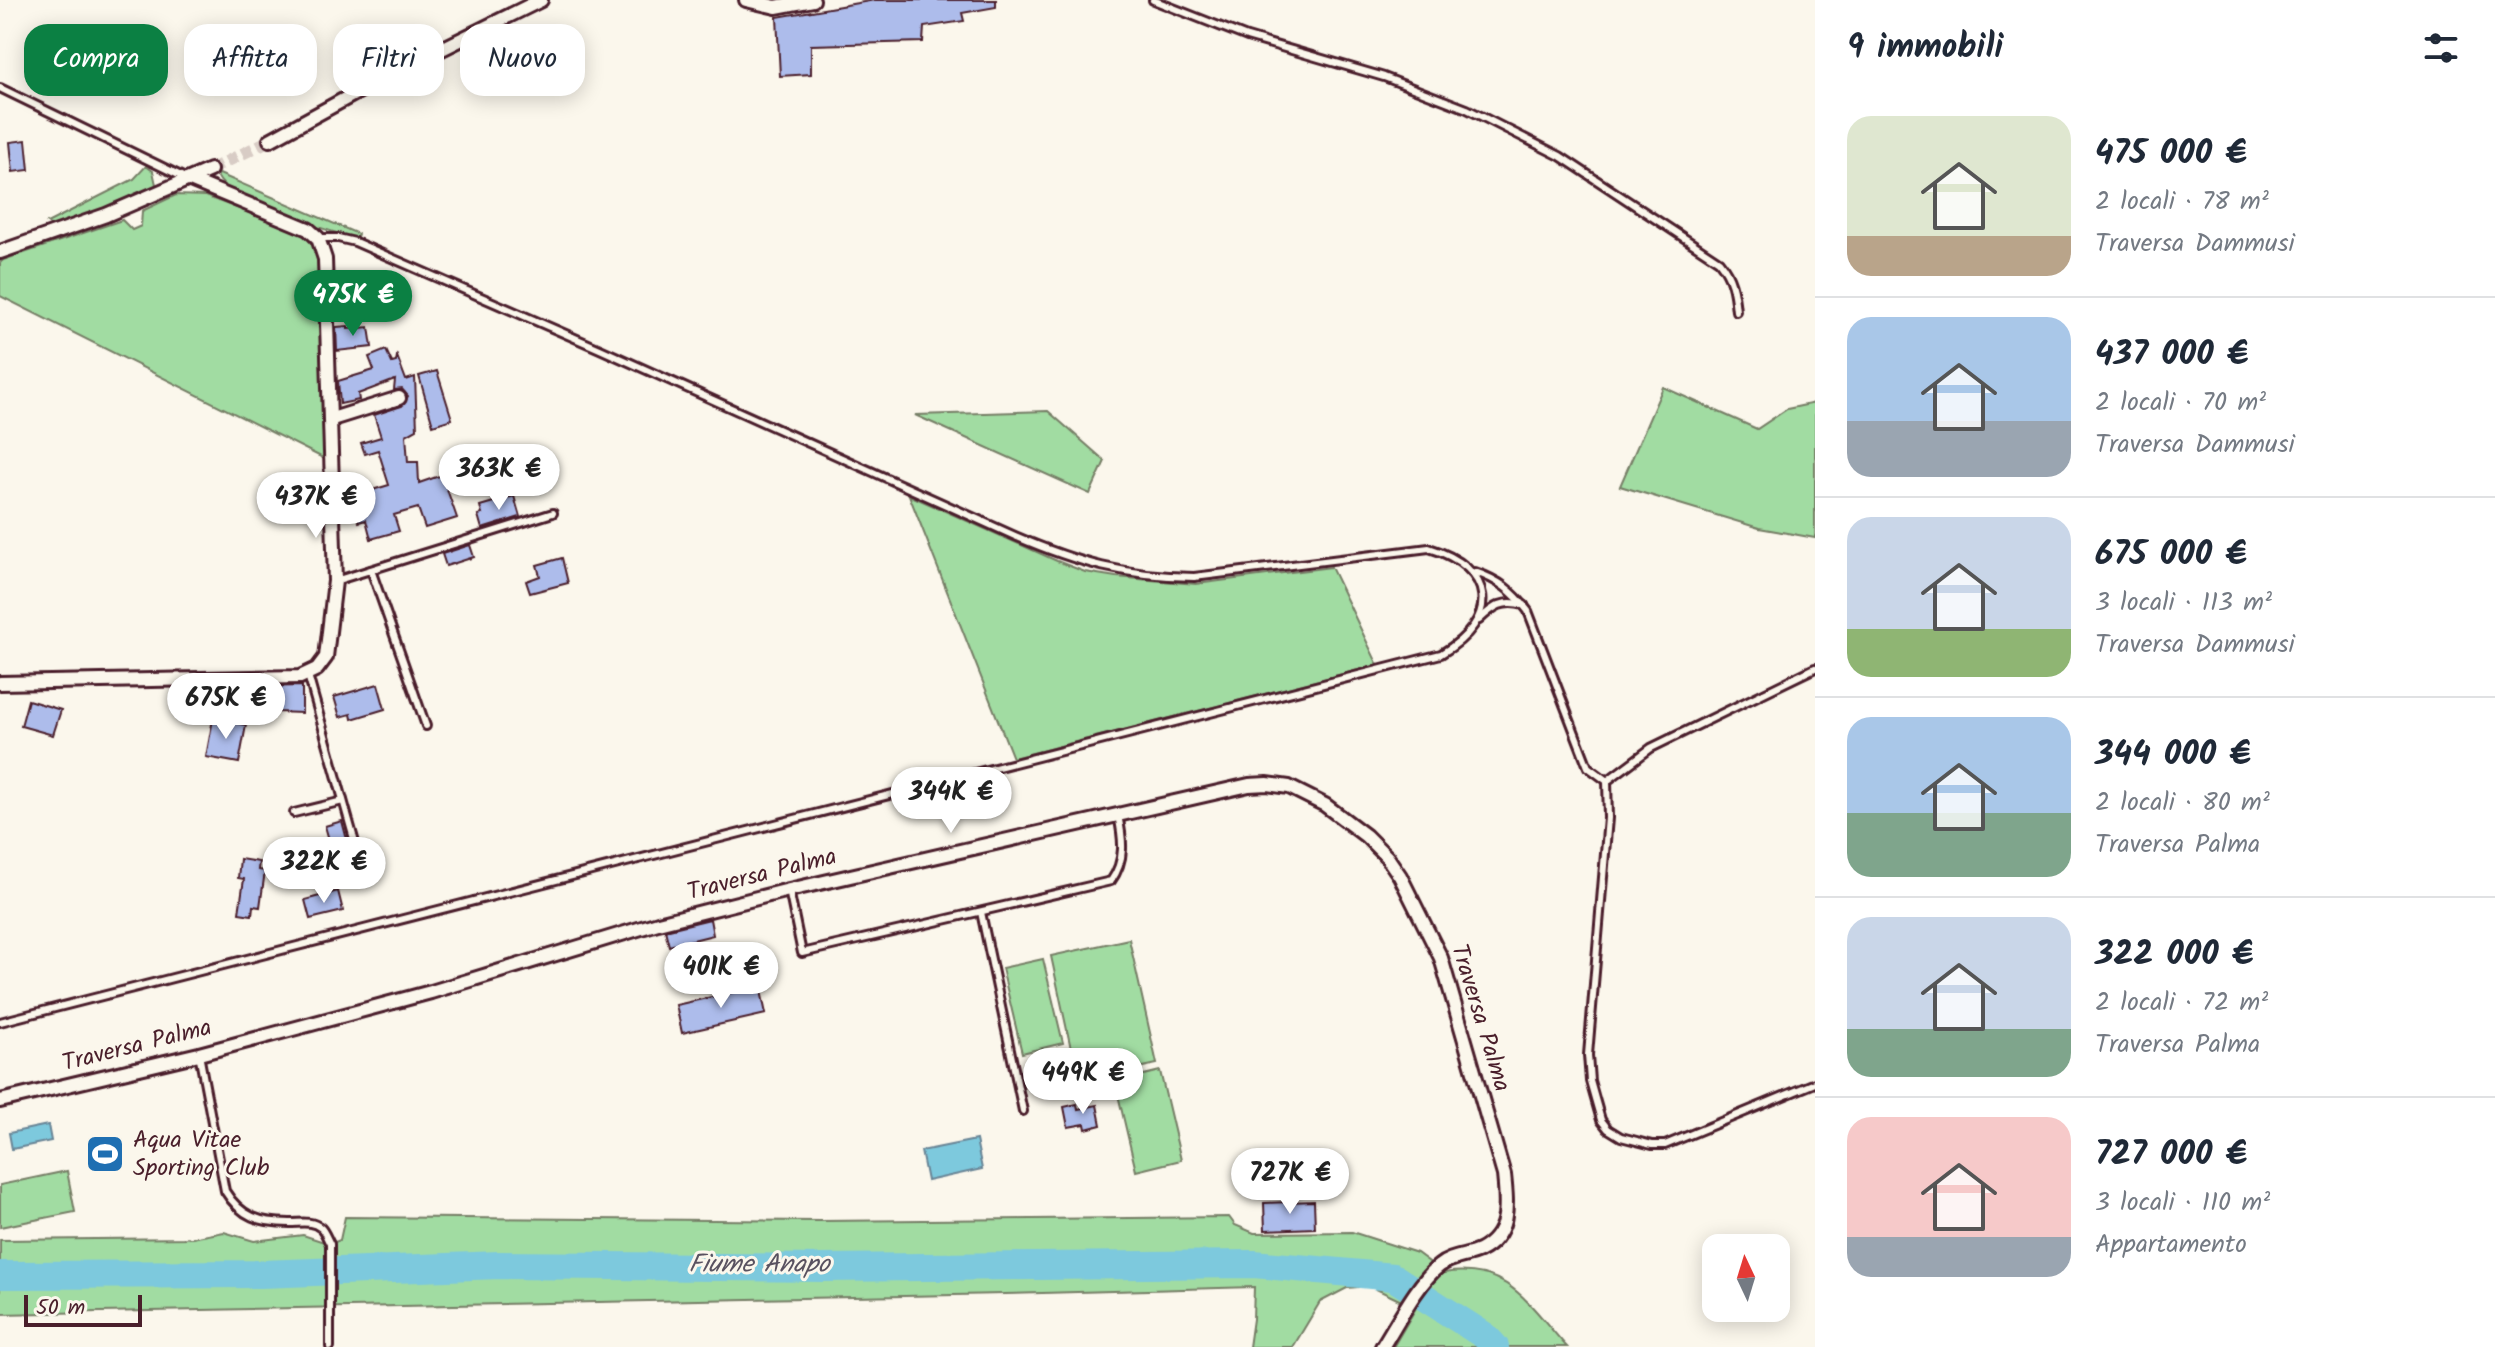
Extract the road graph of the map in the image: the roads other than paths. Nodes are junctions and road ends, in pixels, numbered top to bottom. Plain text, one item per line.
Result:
1 (541, 0) edge
2 (746, 0) edge
3 (813, 0) edge
4 (1153, 0) edge
5 (0, 88) edge
6 (270, 140) tunnel mouth
7 (210, 170) tunnel mouth
8 (190, 180) junction
9 (318, 238) junction
10 (0, 252) edge
11 (1736, 311) dead end
12 (399, 398) dead end
13 (332, 419) junction
14 (553, 513) dead end
15 (371, 570) junction
16 (1473, 572) junction
17 (335, 581) junction
18 (1524, 605) junction
19 (1479, 620) junction
20 (1815, 668) edge
21 (308, 675) junction
22 (0, 683) edge
23 (426, 726) dead end
24 (1607, 781) junction
25 (343, 801) junction
26 (294, 813) dead end
27 (1118, 815) junction
28 (361, 864) dead end
29 (789, 890) junction
30 (981, 912) junction
31 (0, 1022) edge
32 (199, 1054) junction
33 (1815, 1083) edge
34 (0, 1101) edge
35 (1023, 1111) dead end
36 (330, 1347) edge
37 (1382, 1347) edge

1 - 6 street
2 - 3 street
4 - 11 lane
5 - 8 lane
7 - 8 street
8 - 9 street
8 - 10 street
9 - 13 street
9 - 16 lane
12 - 13 street
13 - 17 street
14 - 15 lane
15 - 17 lane
15 - 23 lane
16 - 18 lane
16 - 19 lane
17 - 21 street
18 - 19 lane
18 - 24 lane
19 - 31 lane
20 - 24 lane
21 - 22 street
21 - 25 lane
24 - 33 lane
25 - 26 lane
25 - 28 lane
27 - 29 street, Traversa Palma
27 - 30 lane
27 - 37 street, Traversa Palma
29 - 30 lane
29 - 32 street, Traversa Palma
30 - 35 lane
32 - 34 street, Traversa Palma
32 - 36 lane

